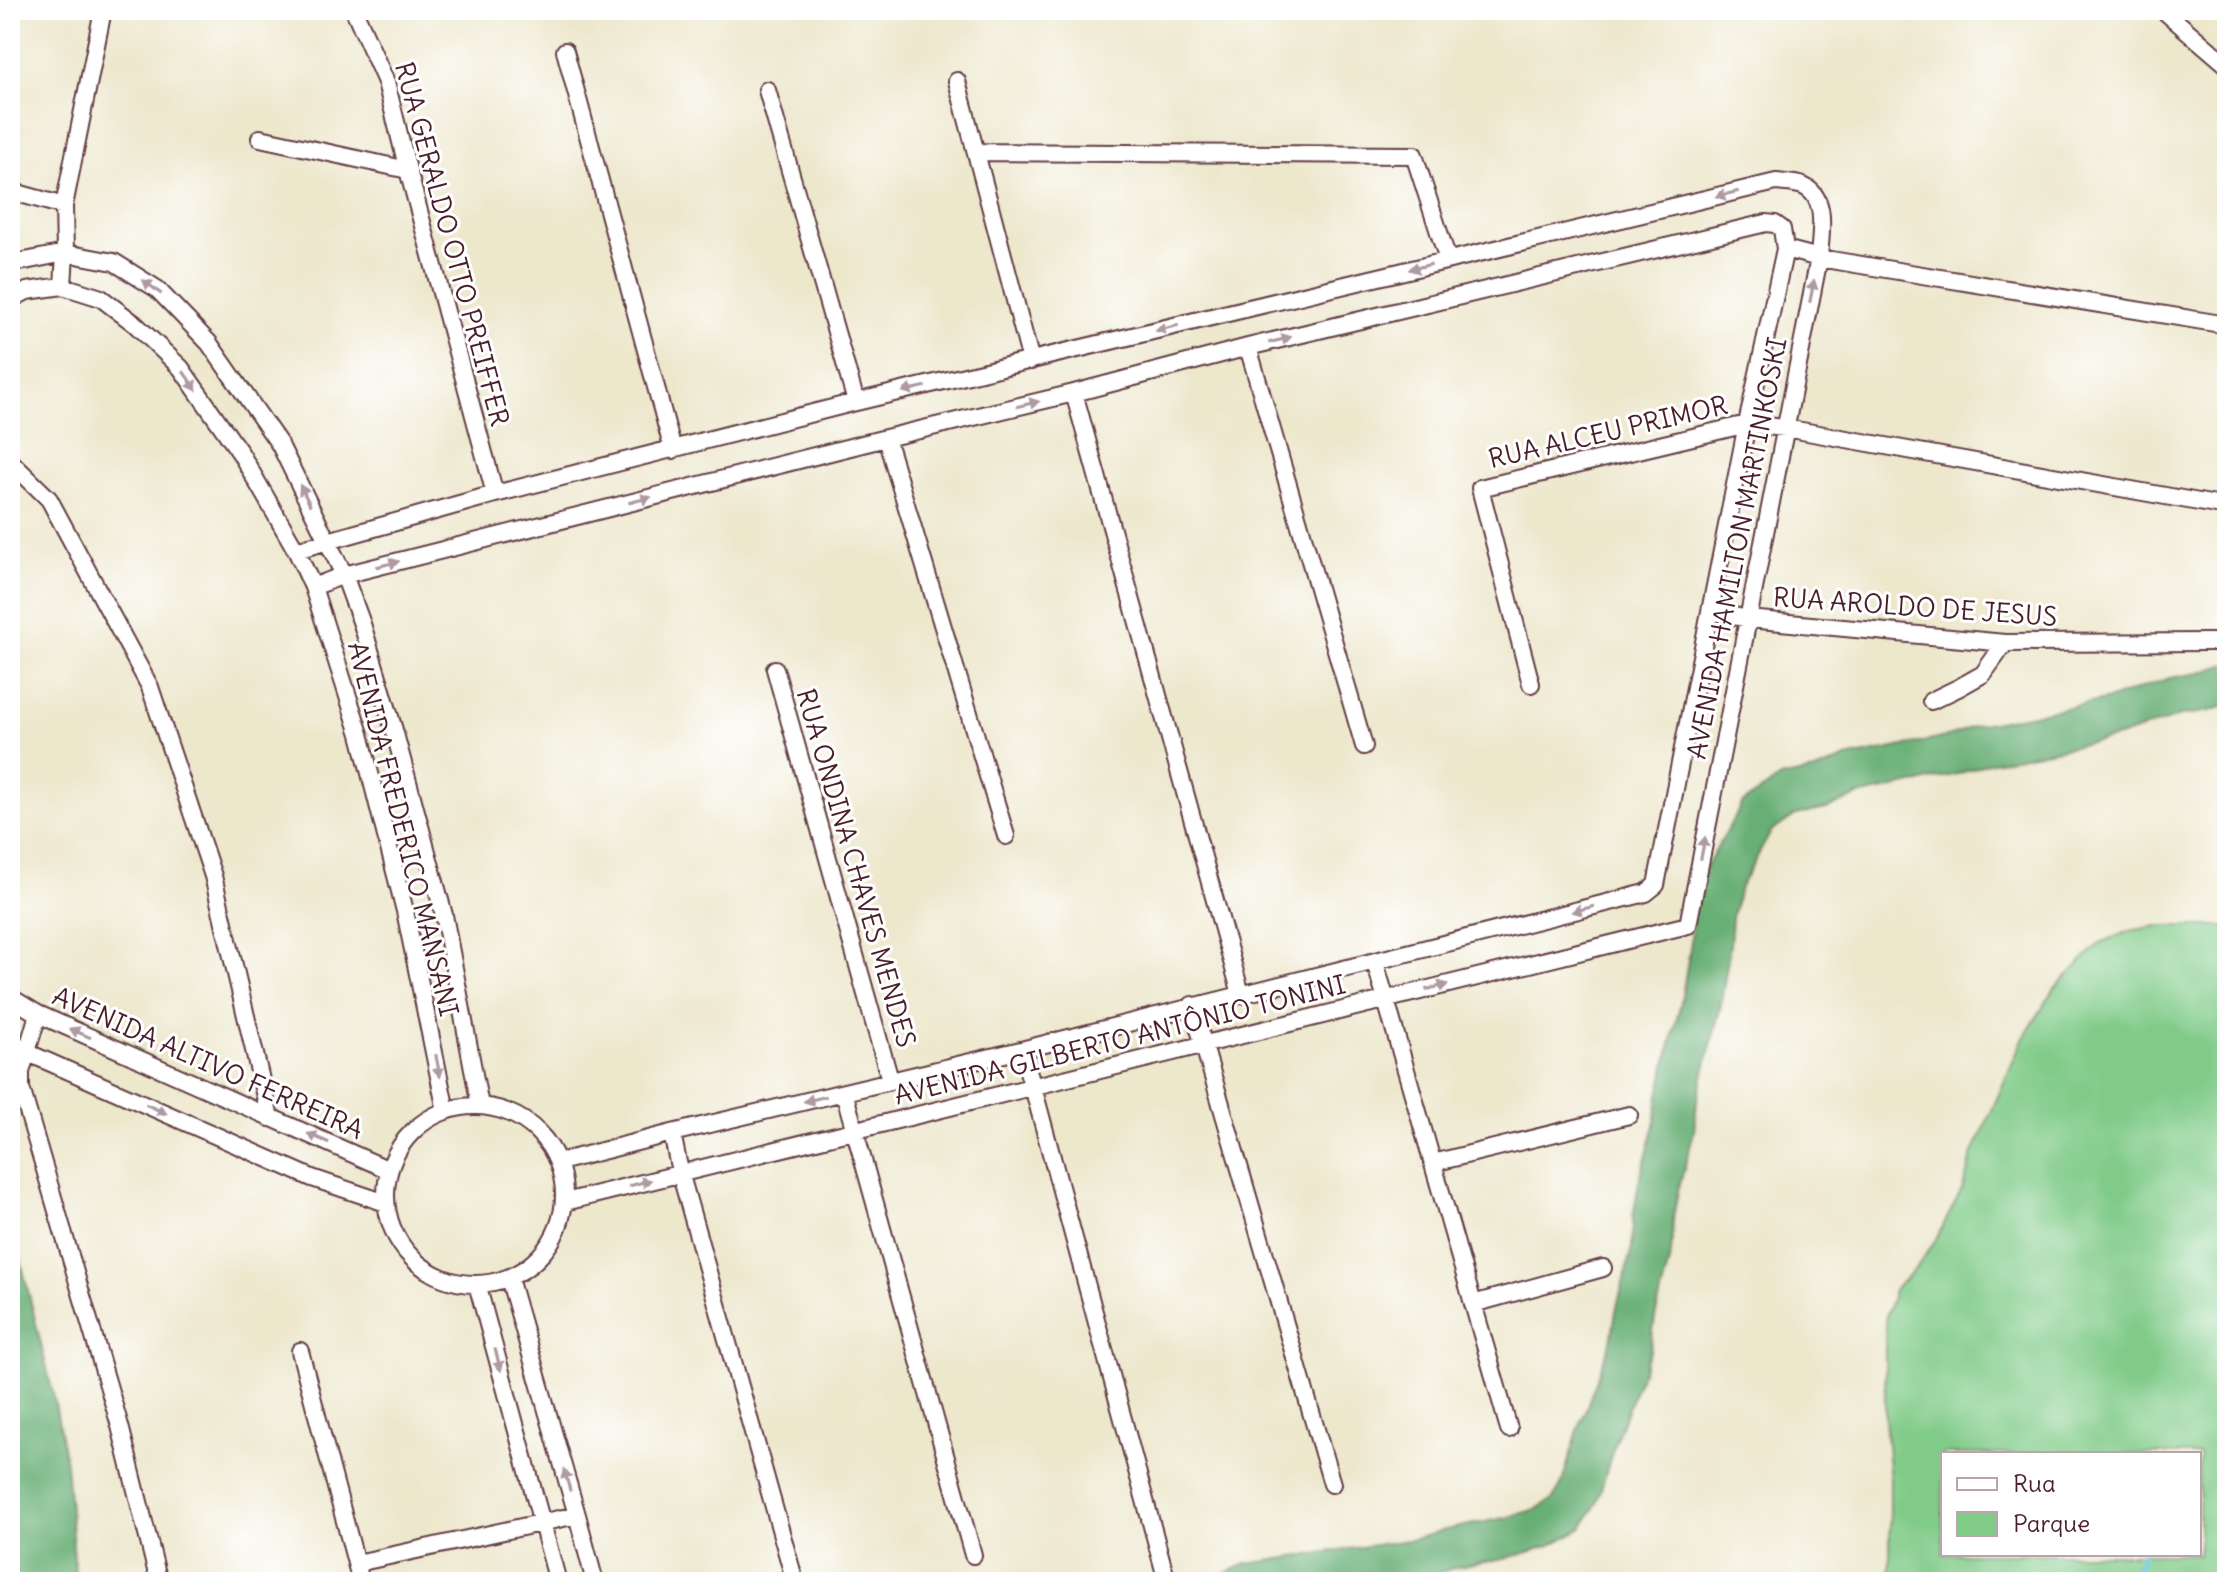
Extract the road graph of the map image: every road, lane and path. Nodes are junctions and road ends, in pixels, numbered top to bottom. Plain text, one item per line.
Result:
1 (103, 10) edge
2 (354, 10) edge
3 (2163, 10) edge
4 (565, 51) dead end
5 (2227, 65) edge
6 (957, 81) dead end
7 (767, 90) dead end
8 (260, 138) dead end
9 (977, 152) junction
10 (408, 170) junction
11 (10, 191) edge
12 (64, 206) junction
13 (1785, 249) junction
14 (65, 253) junction
15 (1819, 258) junction
16 (1448, 260) junction
17 (10, 264) edge
18 (63, 286) junction
19 (10, 300) edge
20 (2227, 325) edge
21 (1248, 347) junction
22 (1031, 361) junction
23 (1074, 393) junction
24 (856, 402) junction
25 (1747, 424) junction
26 (1785, 428) junction
27 (886, 438) junction
28 (673, 450) junction
29 (10, 461) edge
30 (495, 494) junction
31 (2227, 507) edge
32 (328, 540) junction
33 (296, 550) junction
34 (344, 575) junction
35 (313, 587) junction
36 (1711, 611) junction
37 (1748, 619) junction
38 (2213, 642) dead end
39 (2005, 643) junction
40 (775, 669) dead end
41 (1531, 684) dead end
42 (1931, 701) dead end
43 (1364, 746) dead end
44 (1006, 836) dead end
45 (1656, 885) joint
46 (1688, 925) joint
47 (1375, 962) junction
48 (1241, 994) junction
49 (10, 997) edge
50 (1387, 999) junction
51 (1192, 1005) junction
52 (38, 1014) junction
53 (10, 1040) edge
54 (1205, 1044) junction
55 (1021, 1050) junction
56 (26, 1052) junction
57 (890, 1080) junction
58 (1033, 1087) junction
59 (844, 1092) junction
60 (480, 1106) junction
61 (446, 1111) junction
62 (1629, 1115) dead end
63 (270, 1118) junction
64 (855, 1131) junction
65 (672, 1133) junction
66 (559, 1162) junction
67 (1433, 1163) junction
68 (389, 1170) junction
69 (680, 1172) junction
70 (565, 1202) junction
71 (386, 1203) junction
72 (1603, 1268) dead end
73 (509, 1278) junction
74 (477, 1284) junction
75 (1473, 1304) junction
76 (300, 1351) dead end
77 (1509, 1429) dead end
78 (1332, 1484) dead end
79 (577, 1515) junction
80 (543, 1523) junction
81 (973, 1555) dead end
82 (357, 1563) junction
83 (1165, 1574) dead end
84 (159, 1582) edge
85 (361, 1582) edge
86 (558, 1582) edge
87 (595, 1582) edge
88 (795, 1582) edge

1 - 12 street
2 - 10 street, RUA GERALDO OTTO PREIFFER
3 - 5 street
4 - 28 street
6 - 9 street
7 - 24 street
8 - 10 street
9 - 16 street
9 - 22 street
10 - 30 street, RUA GERALDO OTTO PREIFFER
11 - 12 street
12 - 14 street
13 - 15 street
21 -> 13 street, AVENIDA HAMILTON MARTINKOSKI
13 - 25 street, AVENIDA HAMILTON MARTINKOSKI
14 - 17 street, AVENIDA FREDERICO MANSANI
14 - 18 street
32 -> 14 street, AVENIDA FREDERICO MANSANI
15 -> 16 street, AVENIDA HAMILTON MARTINKOSKI
15 - 20 street
26 -> 15 street, AVENIDA HAMILTON MARTINKOSKI
16 -> 22 street
18 - 19 street, AVENIDA FREDERICO MANSANI
18 -> 33 street, AVENIDA FREDERICO MANSANI
21 - 23 street
21 - 43 street
22 -> 24 street
27 -> 23 street
23 - 48 street
24 - 28 street
25 - 26 street, RUA ALCEU PRIMOR
25 - 36 street, AVENIDA HAMILTON MARTINKOSKI
25 - 41 street, RUA ALCEU PRIMOR
26 - 31 street, RUA ALCEU PRIMOR
26 - 37 street, AVENIDA HAMILTON MARTINKOSKI
34 -> 27 street
27 - 44 street
28 - 30 street
29 - 63 street
30 - 32 street
32 - 33 street
32 - 34 street, AVENIDA FREDERICO MANSANI
33 - 35 street, AVENIDA FREDERICO MANSANI
34 - 35 street
34 - 60 street, AVENIDA FREDERICO MANSANI
35 -> 61 street, AVENIDA FREDERICO MANSANI
36 - 37 street, RUA AROLDO DE JESUS
36 - 45 street, AVENIDA HAMILTON MARTINKOSKI
37 - 39 street, RUA AROLDO DE JESUS
46 -> 37 street, AVENIDA HAMILTON MARTINKOSKI
38 - 39 street, RUA AROLDO DE JESUS
39 - 42 street
40 - 57 street, RUA ONDINA CHAVES MENDES
45 -> 47 street, AVENIDA GILBERTO ANTÔNIO TONINI
50 -> 46 street, AVENIDA GILBERTO ANTÔNIO TONINI
47 - 48 street, AVENIDA GILBERTO ANTÔNIO TONINI
47 - 50 street
48 - 51 street, AVENIDA GILBERTO ANTÔNIO TONINI
49 - 52 street, AVENIDA ALTIVO FERREIRA
50 - 54 street, AVENIDA GILBERTO ANTÔNIO TONINI
50 - 67 street
51 - 54 street
51 - 55 street, AVENIDA GILBERTO ANTÔNIO TONINI
52 - 56 street
63 -> 52 street, AVENIDA ALTIVO FERREIRA
53 - 56 street
54 - 58 street, AVENIDA GILBERTO ANTÔNIO TONINI
54 - 78 street
55 - 57 street, AVENIDA GILBERTO ANTÔNIO TONINI
55 - 58 street
56 -> 71 street
56 - 84 street
57 - 59 street, AVENIDA GILBERTO ANTÔNIO TONINI
58 - 64 street, AVENIDA GILBERTO ANTÔNIO TONINI
58 - 83 street
59 - 64 street
59 -> 65 street, AVENIDA GILBERTO ANTÔNIO TONINI
60 - 61 street
60 - 66 street
61 - 68 street
62 - 67 street
68 -> 63 street, AVENIDA ALTIVO FERREIRA
64 - 69 street, AVENIDA GILBERTO ANTÔNIO TONINI
64 - 81 street
65 - 66 street, AVENIDA GILBERTO ANTÔNIO TONINI
65 - 69 street
66 - 70 street
67 - 75 street
68 - 71 street
70 -> 69 street, AVENIDA GILBERTO ANTÔNIO TONINI
69 - 88 street
70 - 73 street
71 - 74 street
72 - 75 street
73 - 74 street
79 -> 73 street
74 -> 80 street
75 - 77 street
76 - 82 street
79 - 80 street
79 - 87 street
80 - 82 street
80 - 86 street
82 - 85 street

